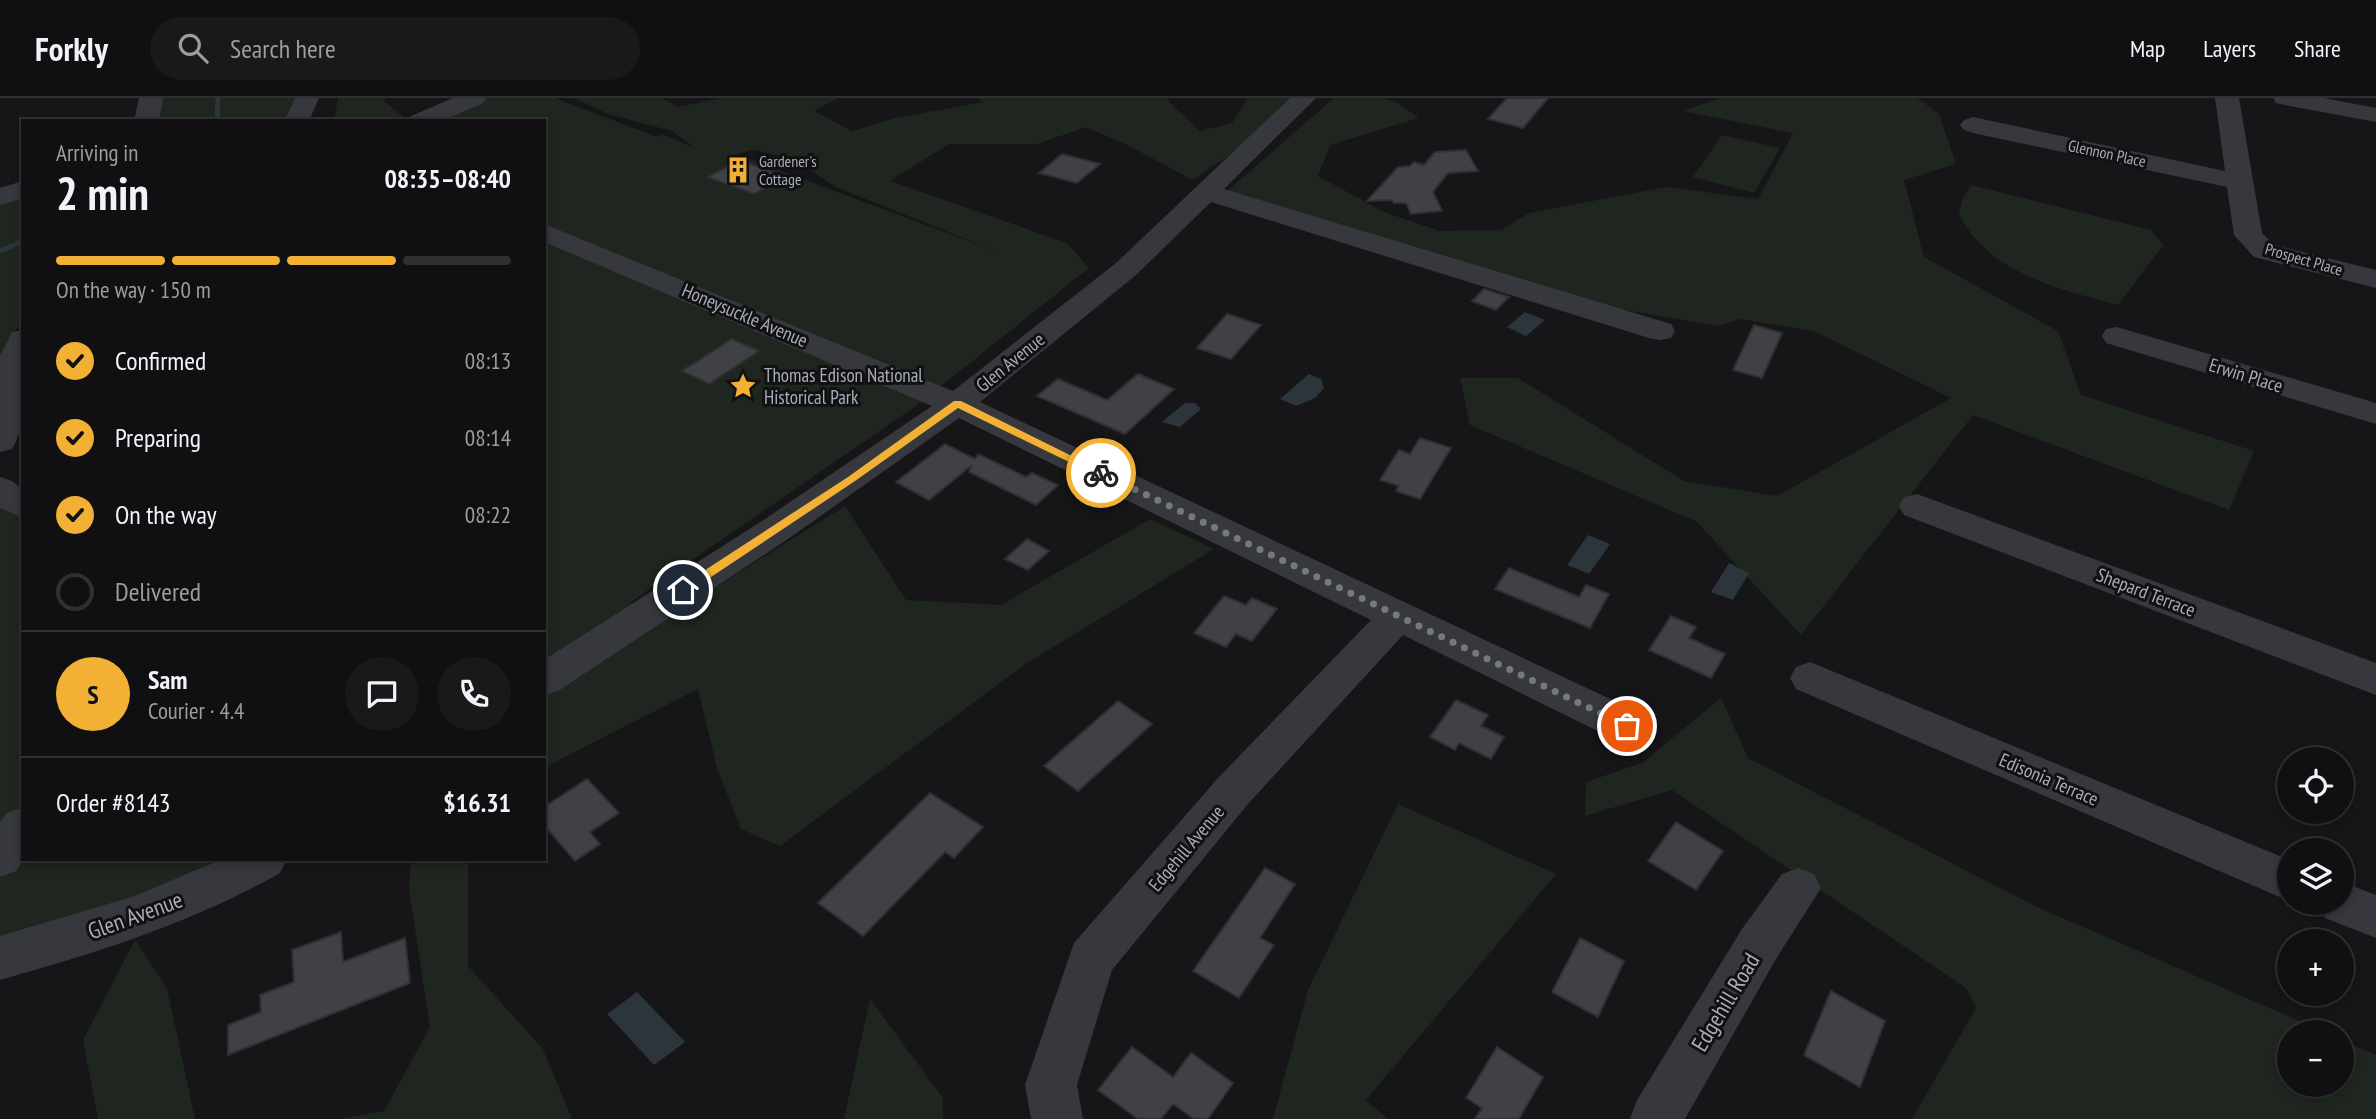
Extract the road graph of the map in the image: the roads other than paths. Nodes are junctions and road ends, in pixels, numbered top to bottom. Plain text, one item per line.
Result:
1 (151, 98) edge
2 (307, 98) edge
3 (474, 98) edge
4 (1304, 98) edge
5 (2227, 98) edge
6 (2285, 98) edge
7 (2376, 115) edge
8 (146, 119) edge
9 (297, 119) edge
10 (425, 119) edge
11 (1973, 125) dead end
12 (2241, 182) junction
13 (21, 190) edge
14 (1205, 192) junction
15 (0, 197) edge
16 (546, 233) edge
17 (2376, 279) edge
18 (1660, 331) dead end
19 (2117, 337) dead end
20 (21, 344) edge
21 (957, 404) junction
22 (2376, 414) edge
23 (0, 441) edge
24 (0, 489) edge
25 (21, 505) edge
26 (1917, 506) dead end
27 (1397, 617) junction
28 (1810, 678) dead end
29 (546, 679) edge
30 (2376, 679) edge
31 (1627, 726) dead end
32 (21, 829) edge
33 (0, 857) edge
34 (260, 861) edge
35 (2277, 876) edge
36 (1798, 888) dead end
37 (2354, 908) edge
38 (2376, 918) edge
39 (0, 958) edge
40 (1057, 1119) edge
41 (1656, 1119) edge

1 - 8 street
2 - 9 street
3 - 10 street
4 - 14 street, Glen Avenue
5 - 12 street, Prospect Place
6 - 7 street
11 - 12 street, Glennon Place
12 - 17 street, Prospect Place
13 - 15 street
14 - 18 street
14 - 21 street, Glen Avenue
16 - 21 street, Honeysuckle Avenue
19 - 22 street, Erwin Place
20 - 23 street
21 - 27 street, Honeysuckle Avenue
21 - 29 street, Glen Avenue
24 - 25 street
26 - 30 street, Shepard Terrace
27 - 31 street, Honeysuckle Avenue
27 - 40 street, Edgehill Avenue
28 - 35 street, Edisonia Terrace
32 - 33 street
34 - 39 street, Glen Avenue
36 - 41 street, Edgehill Road
37 - 38 street

